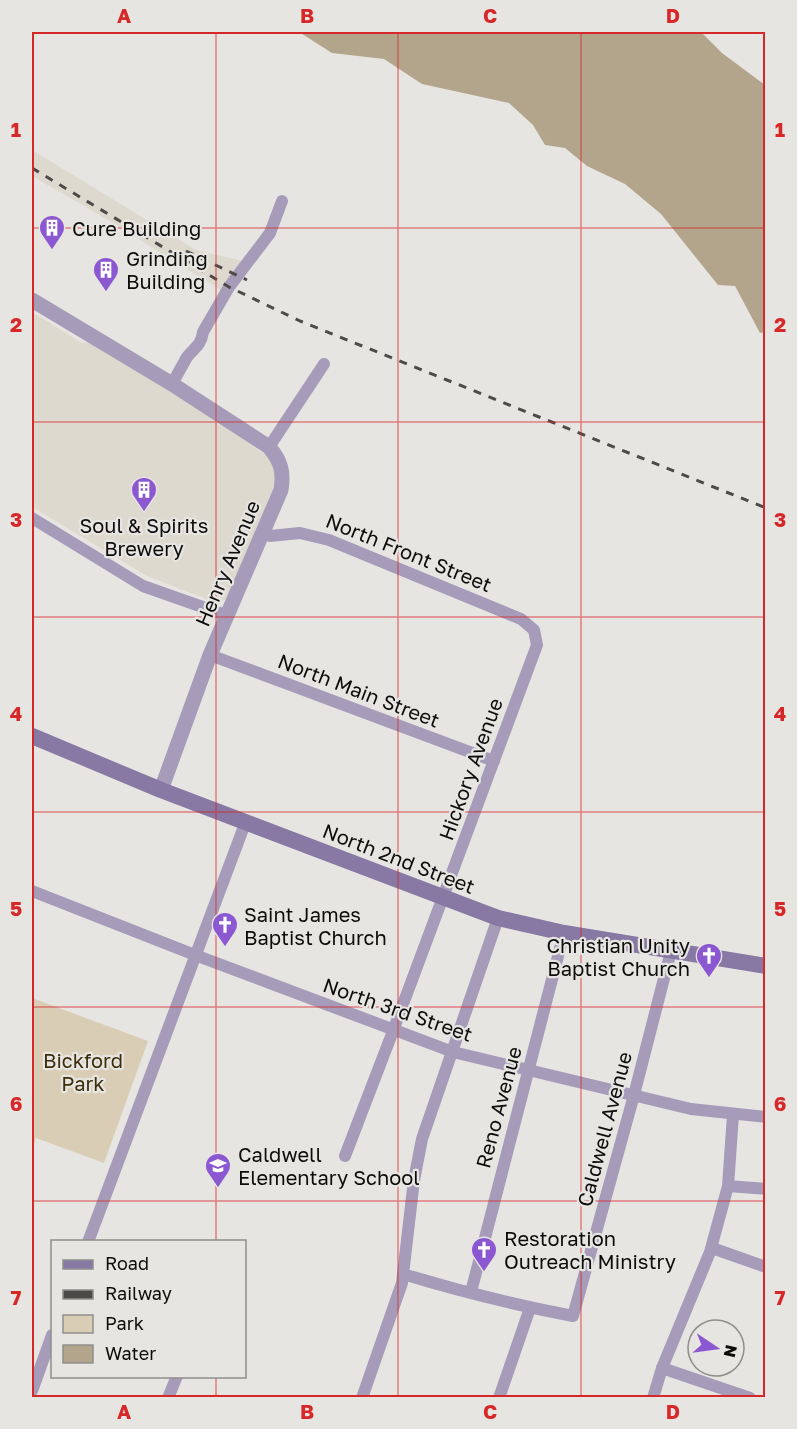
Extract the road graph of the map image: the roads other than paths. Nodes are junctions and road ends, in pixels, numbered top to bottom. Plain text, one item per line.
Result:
1 (282, 201) dead end
2 (32, 300) edge
3 (324, 364) dead end
4 (172, 384) junction
5 (270, 447) junction
6 (32, 518) edge
7 (262, 533) junction
8 (228, 616) junction
9 (534, 630) joint
10 (210, 655) junction
11 (32, 737) edge
12 (494, 761) junction
13 (161, 790) junction
14 (246, 821) junction
15 (32, 891) edge
16 (443, 898) junction
17 (498, 918) junction
18 (564, 933) junction
19 (671, 951) junction
20 (195, 955) junction
21 (765, 966) edge
22 (393, 1031) junction
23 (453, 1052) junction
24 (528, 1069) junction
25 (634, 1095) junction
26 (733, 1115) junction
27 (765, 1117) edge
28 (345, 1156) dead end
29 (728, 1186) junction
30 (765, 1188) edge
31 (89, 1240) edge
32 (712, 1248) junction
33 (765, 1267) edge
34 (403, 1274) junction
35 (471, 1292) junction
36 (530, 1308) junction
37 (51, 1338) edge
38 (662, 1368) junction
39 (177, 1378) edge
40 (32, 1391) edge
41 (168, 1398) edge
42 (363, 1398) edge
43 (499, 1398) edge
44 (653, 1398) edge
45 (750, 1398) edge

1 - 4 street
2 - 4 street
3 - 5 street
4 - 5 street
5 - 7 street, Henry Avenue
6 - 8 street
7 - 8 street, Henry Avenue
7 - 9 street, North Front Street
8 - 10 street, Henry Avenue
9 - 12 street, Hickory Avenue
10 - 12 street, North Main Street
10 - 13 street, Henry Avenue
11 - 13 main road, North 2nd Street
12 - 16 street, Hickory Avenue
13 - 14 main road, North 2nd Street
14 - 16 main road, North 2nd Street
14 - 20 street
15 - 20 street, North 3rd Street
16 - 17 main road, North 2nd Street
16 - 22 street, Hickory Avenue
17 - 18 main road, North 2nd Street
17 - 23 street
18 - 19 main road, North 2nd Street
18 - 24 street, Reno Avenue
19 - 21 main road, North 2nd Street
19 - 25 street, Caldwell Avenue
20 - 22 street, North 3rd Street
20 - 31 street
22 - 23 street, North 3rd Street
22 - 28 street, Hickory Avenue
23 - 24 street, North 3rd Street
23 - 34 street
24 - 25 street, North 3rd Street
24 - 35 street, Reno Avenue
25 - 26 street, North 3rd Street
25 - 36 street, Caldwell Avenue
26 - 27 street, North 3rd Street
26 - 29 street
29 - 30 street
29 - 32 street
32 - 33 street
32 - 38 street
34 - 35 street
34 - 42 street
35 - 36 street
36 - 43 street
37 - 40 street
38 - 44 street
38 - 45 street
39 - 41 street

